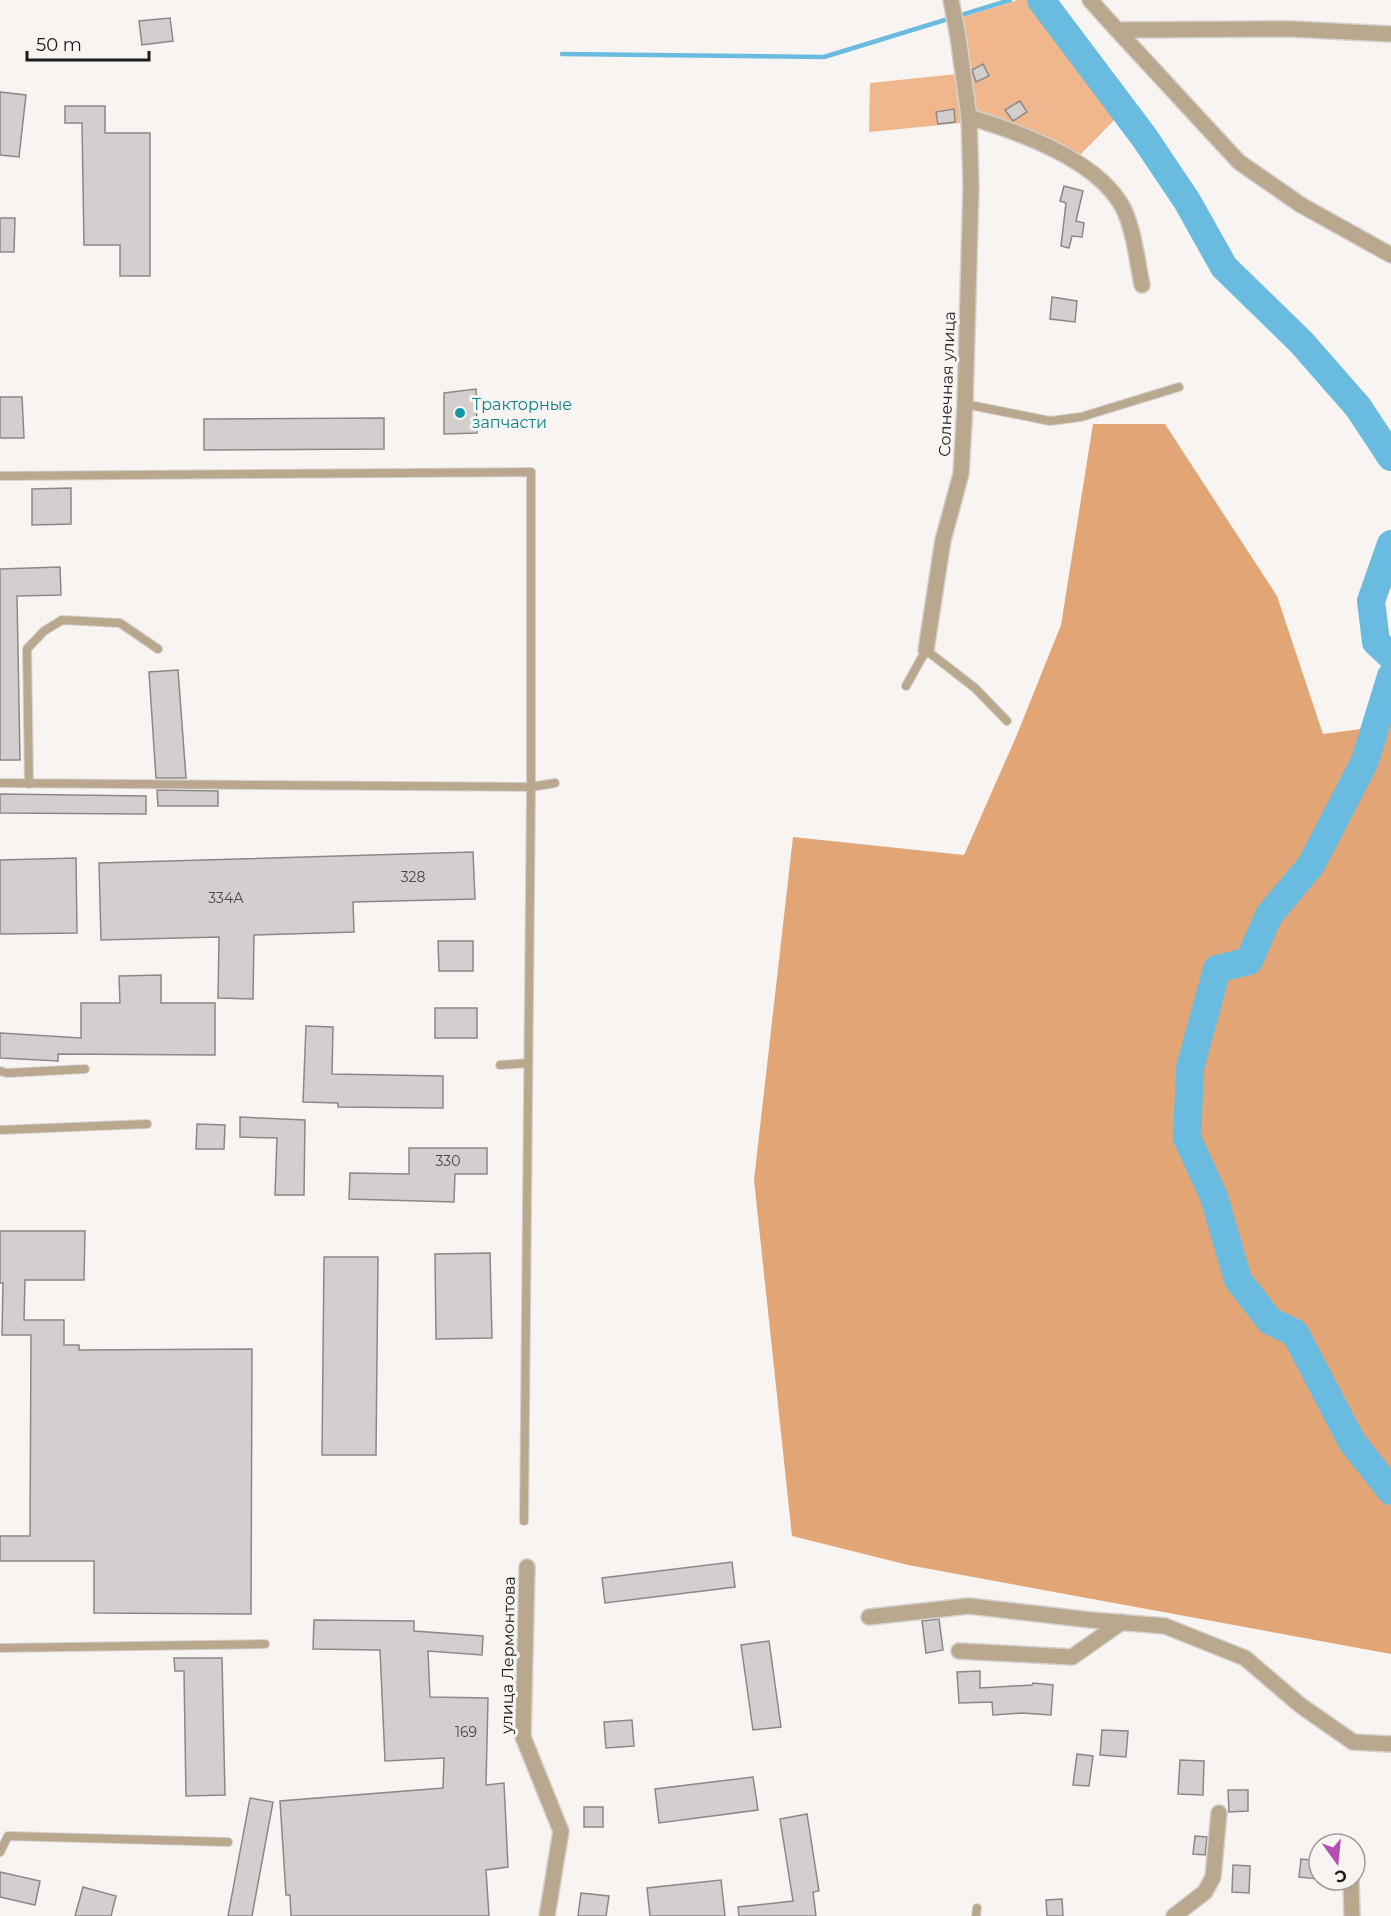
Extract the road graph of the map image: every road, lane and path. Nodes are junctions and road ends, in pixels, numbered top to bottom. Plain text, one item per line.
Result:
1 (951, 0) edge
2 (1090, 0) edge
3 (1117, 30) junction
4 (1391, 34) edge
5 (969, 117) junction
6 (1391, 255) edge
7 (1142, 285) dead end
8 (1179, 387) dead end
9 (965, 404) junction
10 (0, 476) edge
11 (158, 649) dead end
12 (926, 650) junction
13 (906, 686) dead end
14 (1007, 721) dead end
15 (0, 783) edge
16 (555, 783) dead end
17 (29, 784) junction
18 (531, 787) junction
19 (528, 1063) junction
20 (500, 1065) dead end
21 (85, 1069) dead end
22 (0, 1071) edge
23 (147, 1124) dead end
24 (0, 1130) edge
25 (524, 1521) dead end
26 (527, 1567) dead end
27 (869, 1617) dead end
28 (1122, 1622) junction
29 (265, 1644) dead end
30 (0, 1648) edge
31 (959, 1651) dead end
32 (1391, 1744) edge
33 (1219, 1813) dead end
34 (228, 1842) dead end
35 (0, 1852) edge
36 (1351, 1892) edge
37 (547, 1916) edge
38 (1174, 1916) edge
39 (1352, 1916) edge

1 - 5 street, Солнечная улица
2 - 3 street
3 - 4 street
3 - 6 street
5 - 7 street
5 - 9 street, Солнечная улица
8 - 9 lane
9 - 12 street, Солнечная улица
10 - 18 lane
11 - 17 lane
12 - 13 lane
12 - 14 lane
15 - 17 lane
16 - 18 lane
17 - 18 lane
18 - 19 lane
19 - 20 lane
19 - 25 lane
21 - 22 lane
23 - 24 lane
26 - 37 street, улица Лермонтова
27 - 28 street
28 - 31 street
28 - 32 street
29 - 30 lane
33 - 38 street
34 - 35 lane
36 - 39 street

